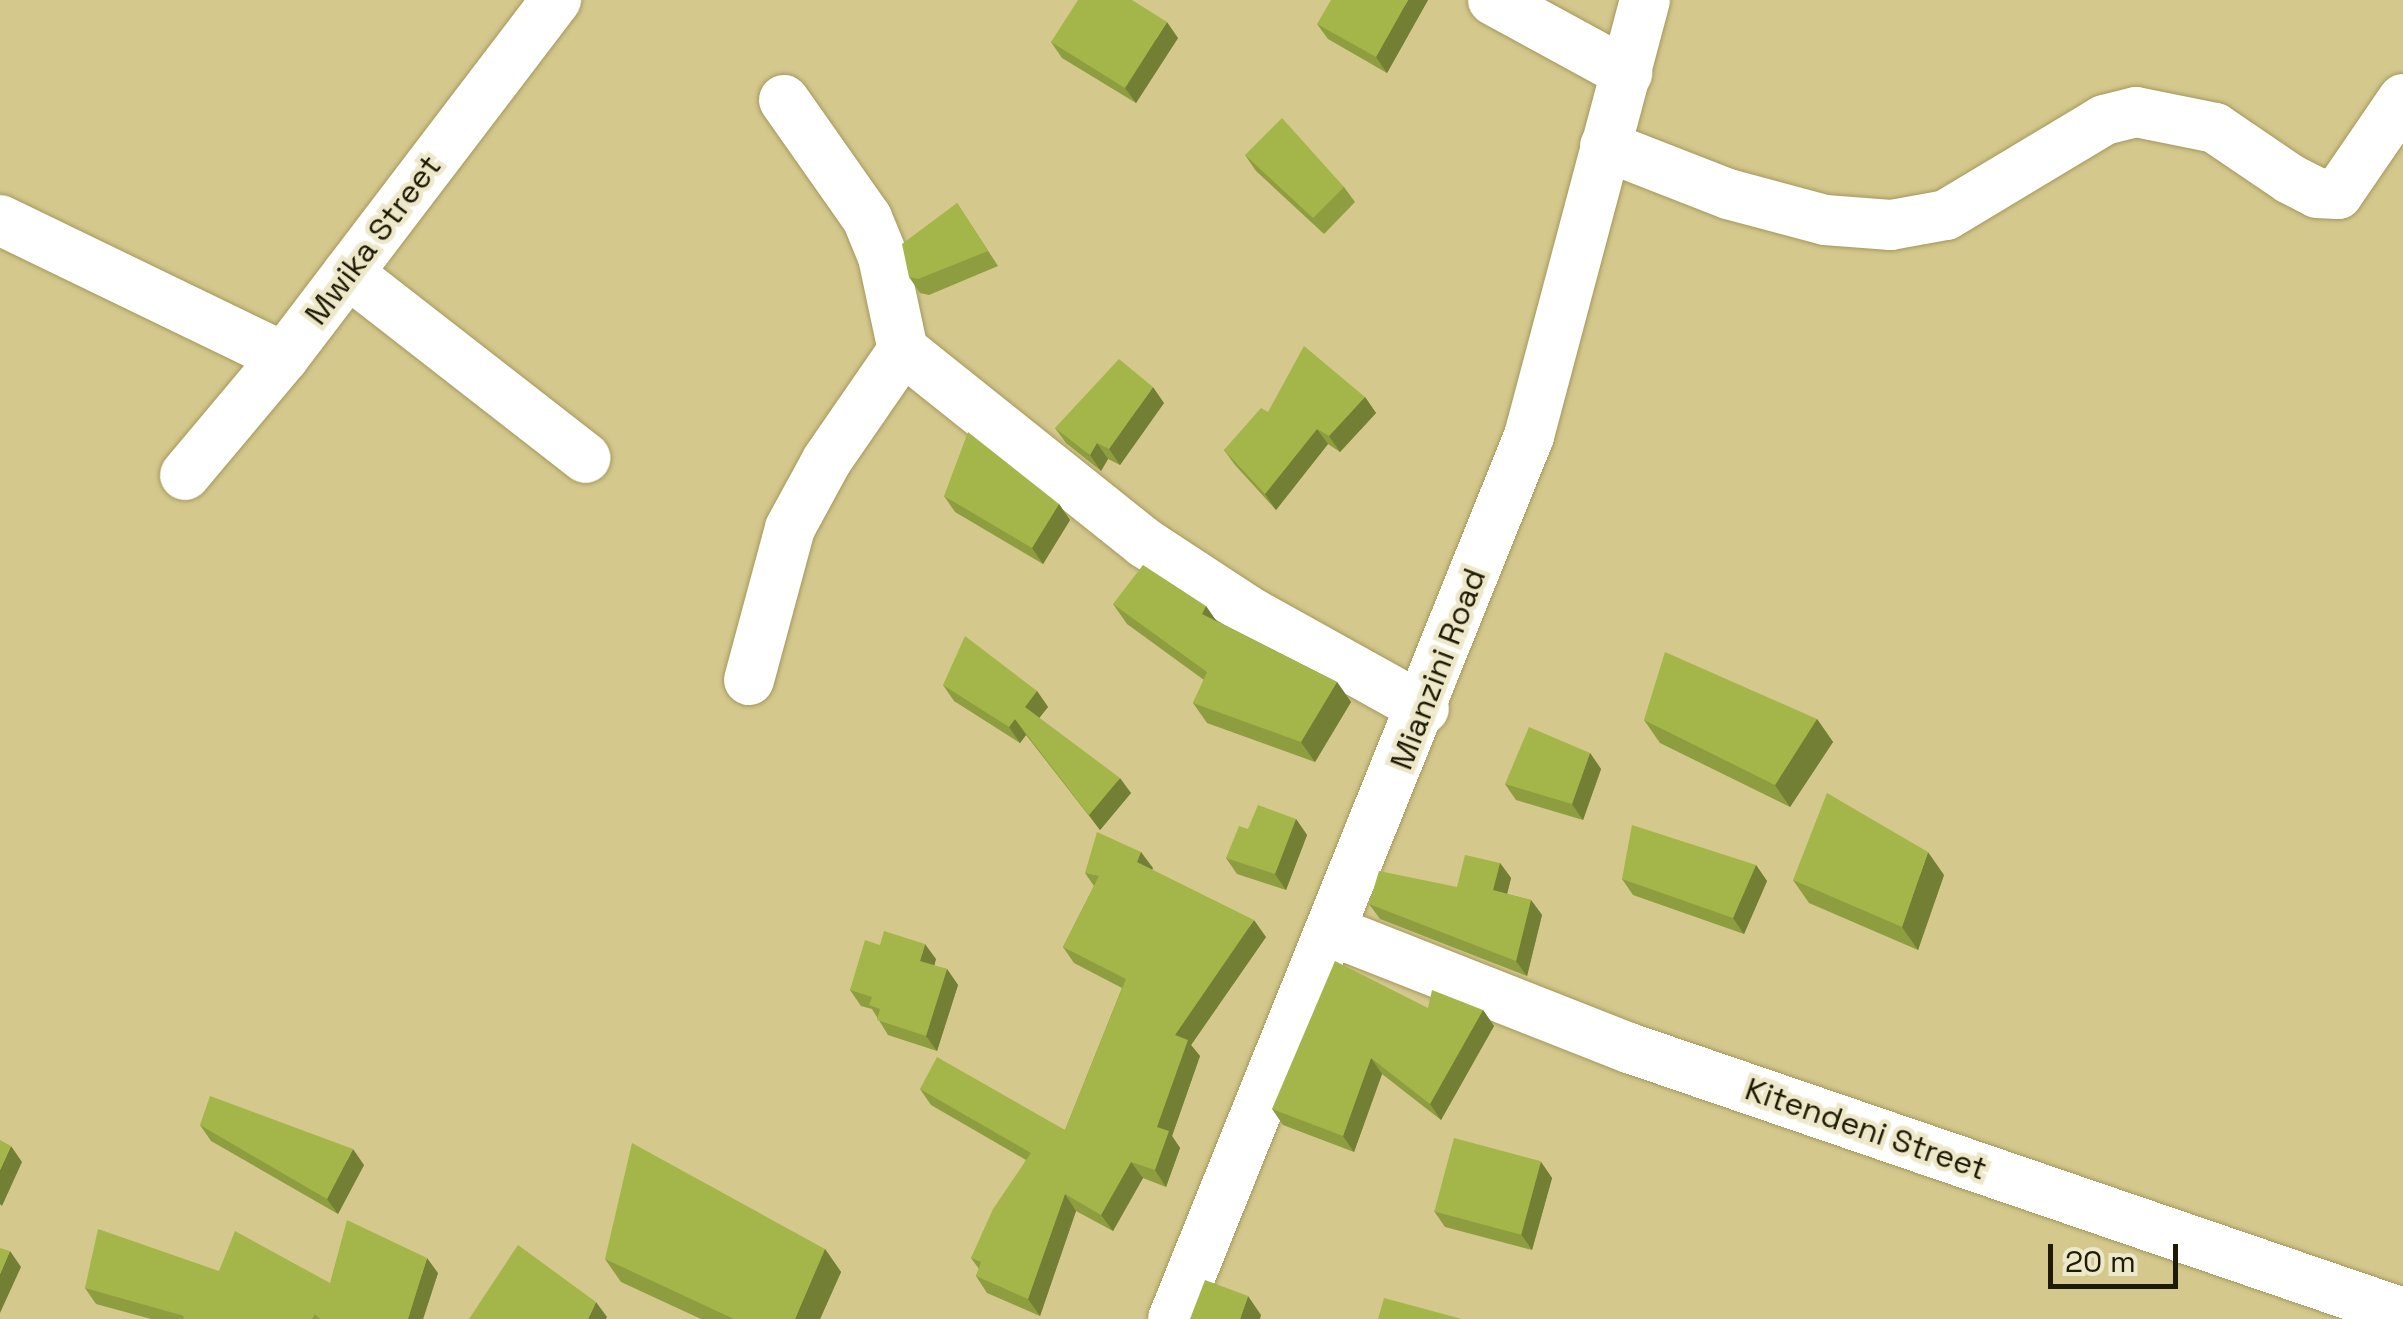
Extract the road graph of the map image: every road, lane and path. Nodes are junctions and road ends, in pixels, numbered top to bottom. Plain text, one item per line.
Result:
1 (556, 0) edge
2 (1493, 0) edge
3 (1645, 0) edge
4 (1627, 73) junction
5 (2403, 99) edge
6 (784, 100) dead end
7 (1604, 146) junction
8 (0, 220) edge
9 (348, 273) junction
10 (903, 350) junction
11 (284, 357) junction
12 (586, 458) dead end
13 (185, 476) dead end
14 (748, 680) dead end
15 (1424, 709) junction
16 (1334, 932) junction
17 (2403, 1313) edge
18 (1173, 1319) edge

1 - 9 street, Mwika Street
2 - 4 street
3 - 4 street, Mianzini Road
4 - 7 street, Mianzini Road
5 - 7 street
6 - 10 street
7 - 15 street, Mianzini Road
8 - 11 street
9 - 11 street, Mwika Street
9 - 12 street
10 - 14 street
10 - 15 street
11 - 13 street, Mwika Street
15 - 16 street, Mianzini Road
16 - 17 street, Kitendeni Street
16 - 18 street, Mianzini Road

